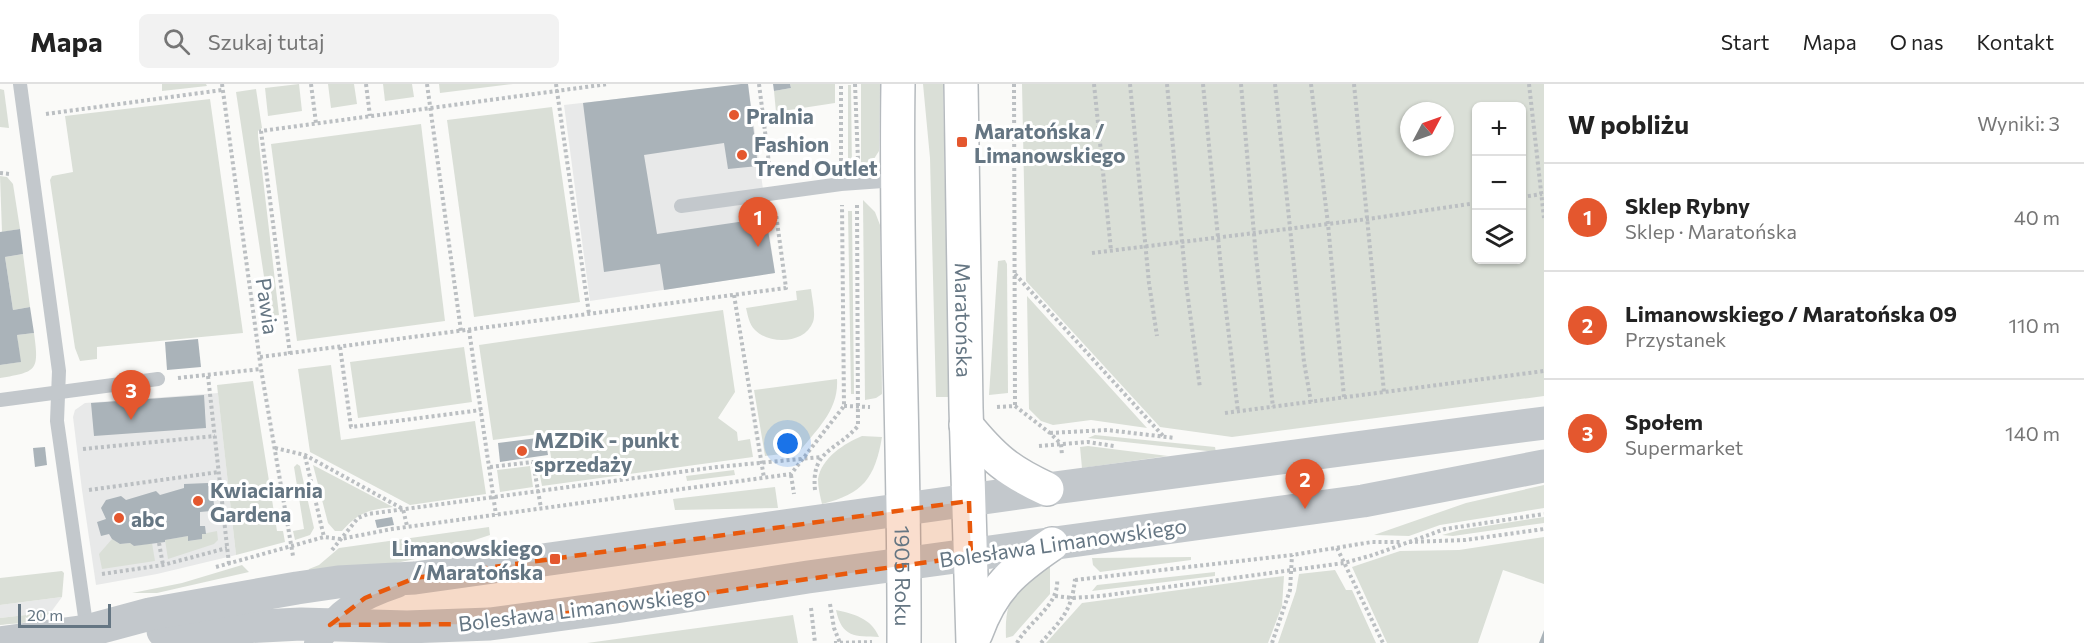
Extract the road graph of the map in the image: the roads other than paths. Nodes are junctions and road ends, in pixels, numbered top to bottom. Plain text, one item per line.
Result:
1 (20, 84) edge
2 (898, 84) edge
3 (962, 84) edge
4 (897, 180) junction
5 (681, 206) dead end
6 (158, 380) road end
7 (59, 391) junction
8 (0, 400) edge
9 (1544, 423) edge
10 (966, 424) junction
11 (1544, 466) edge
12 (1047, 489) junction
13 (969, 501) junction
14 (903, 509) junction
15 (1052, 544) junction
16 (971, 556) junction
17 (904, 565) junction
18 (415, 578) junction
19 (90, 630) junction
20 (324, 634) edge
21 (0, 643) edge
22 (904, 643) edge
23 (973, 643) edge

1 - 7 lane
2 - 4 main road
3 - 10 main road, Maratońska
4 - 5 lane
4 - 14 main road
6 - 7 lane
7 - 8 lane
7 - 19 lane
9 - 12 street, Bolesława Limanowskiego
10 - 12 main road
10 - 13 main road, Maratońska
11 - 15 street, Bolesława Limanowskiego
12 - 13 street, Bolesława Limanowskiego
13 - 14 street, Bolesława Limanowskiego
13 - 16 main road, Maratońska
14 - 17 main road, 1905 Roku
14 - 18 street, Bolesława Limanowskiego
15 - 16 street, Bolesława Limanowskiego
15 - 23 main road
16 - 17 street, Bolesława Limanowskiego
16 - 23 main road
17 - 20 street, Bolesława Limanowskiego
17 - 22 main road, 1905 Roku
18 - 19 street, Bolesława Limanowskiego
18 - 20 street, Bolesława Limanowskiego
19 - 20 street, Bolesława Limanowskiego
19 - 21 street, Bolesława Limanowskiego

